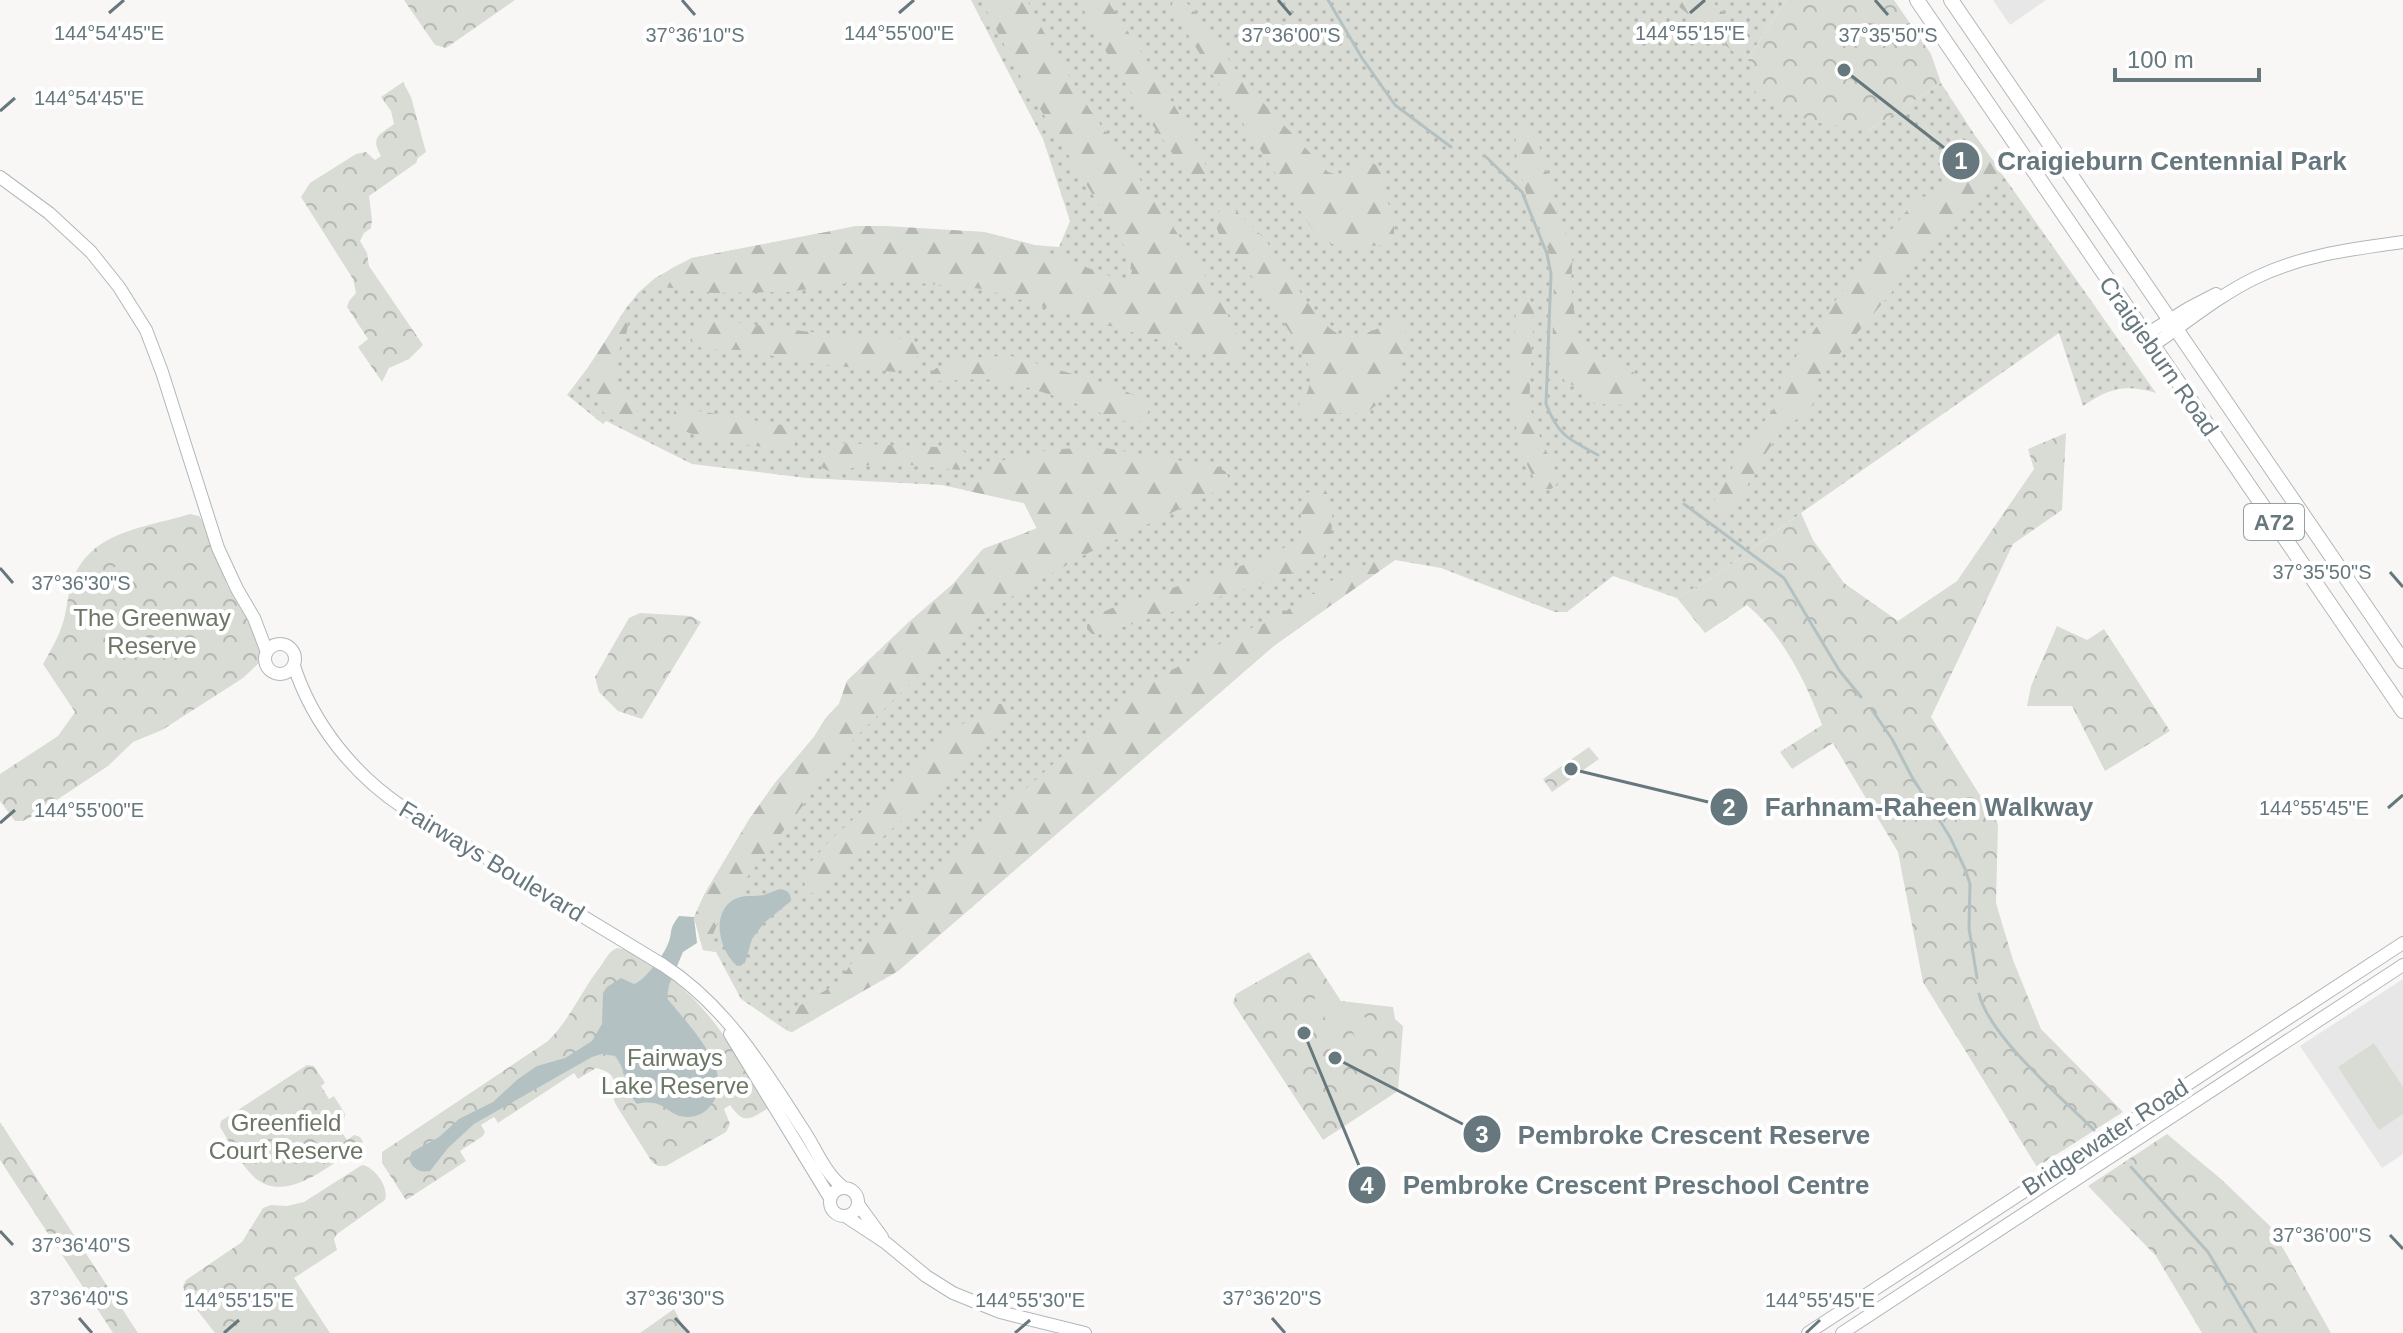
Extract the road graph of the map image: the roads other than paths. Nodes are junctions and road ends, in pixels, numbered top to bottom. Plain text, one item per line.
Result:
1 (1917, 0) edge
2 (1951, 0) edge
3 (0, 177) edge
4 (0, 184) edge
5 (20, 192) junction
6 (2403, 242) edge
7 (2173, 324) junction
8 (2149, 340) junction
9 (273, 648) junction
10 (2403, 661) edge
11 (294, 666) junction
12 (282, 675) junction
13 (303, 693) junction
14 (2403, 711) edge
15 (2403, 943) edge
16 (2403, 965) edge
17 (2339, 984) junction
18 (2349, 1000) junction
19 (708, 1001) junction
20 (2100, 1140) junction
21 (2121, 1150) junction
22 (2079, 1177) junction
23 (2036, 1183) junction
24 (844, 1188) junction
25 (830, 1198) junction
26 (858, 1204) junction
27 (845, 1216) junction
28 (886, 1243) junction
29 (1085, 1333) edge
30 (1808, 1333) edge
31 (1842, 1333) edge

1 - 8 main road, Craigieburn Road / A72
2 - 7 main road, Craigieburn Road / A72
3 - 5 street
4 - 5 street
5 - 9 street
6 - 7 street
7 - 8 street
7 - 10 main road, Craigieburn Road / A72
8 - 14 main road, Craigieburn Road / A72
9 - 11 street
9 - 12 street
11 - 12 street
11 - 13 street, Fairways Boulevard
12 - 13 street, Fairways Boulevard
13 - 19 street, Fairways Boulevard
15 - 17 street, Bridgewater Road
16 - 18 street, Bridgewater Road
17 - 18 street
17 - 20 street, Bridgewater Road
18 - 21 street, Bridgewater Road
19 - 24 street, Fairways Boulevard
19 - 25 street, Fairways Boulevard
20 - 21 street
20 - 23 street, Bridgewater Road
21 - 22 street, Bridgewater Road
22 - 23 street
22 - 31 street, Bridgewater Road
23 - 30 street, Bridgewater Road
24 - 25 street
24 - 26 street
25 - 27 street
26 - 27 street
26 - 28 street
27 - 28 street
28 - 29 street

